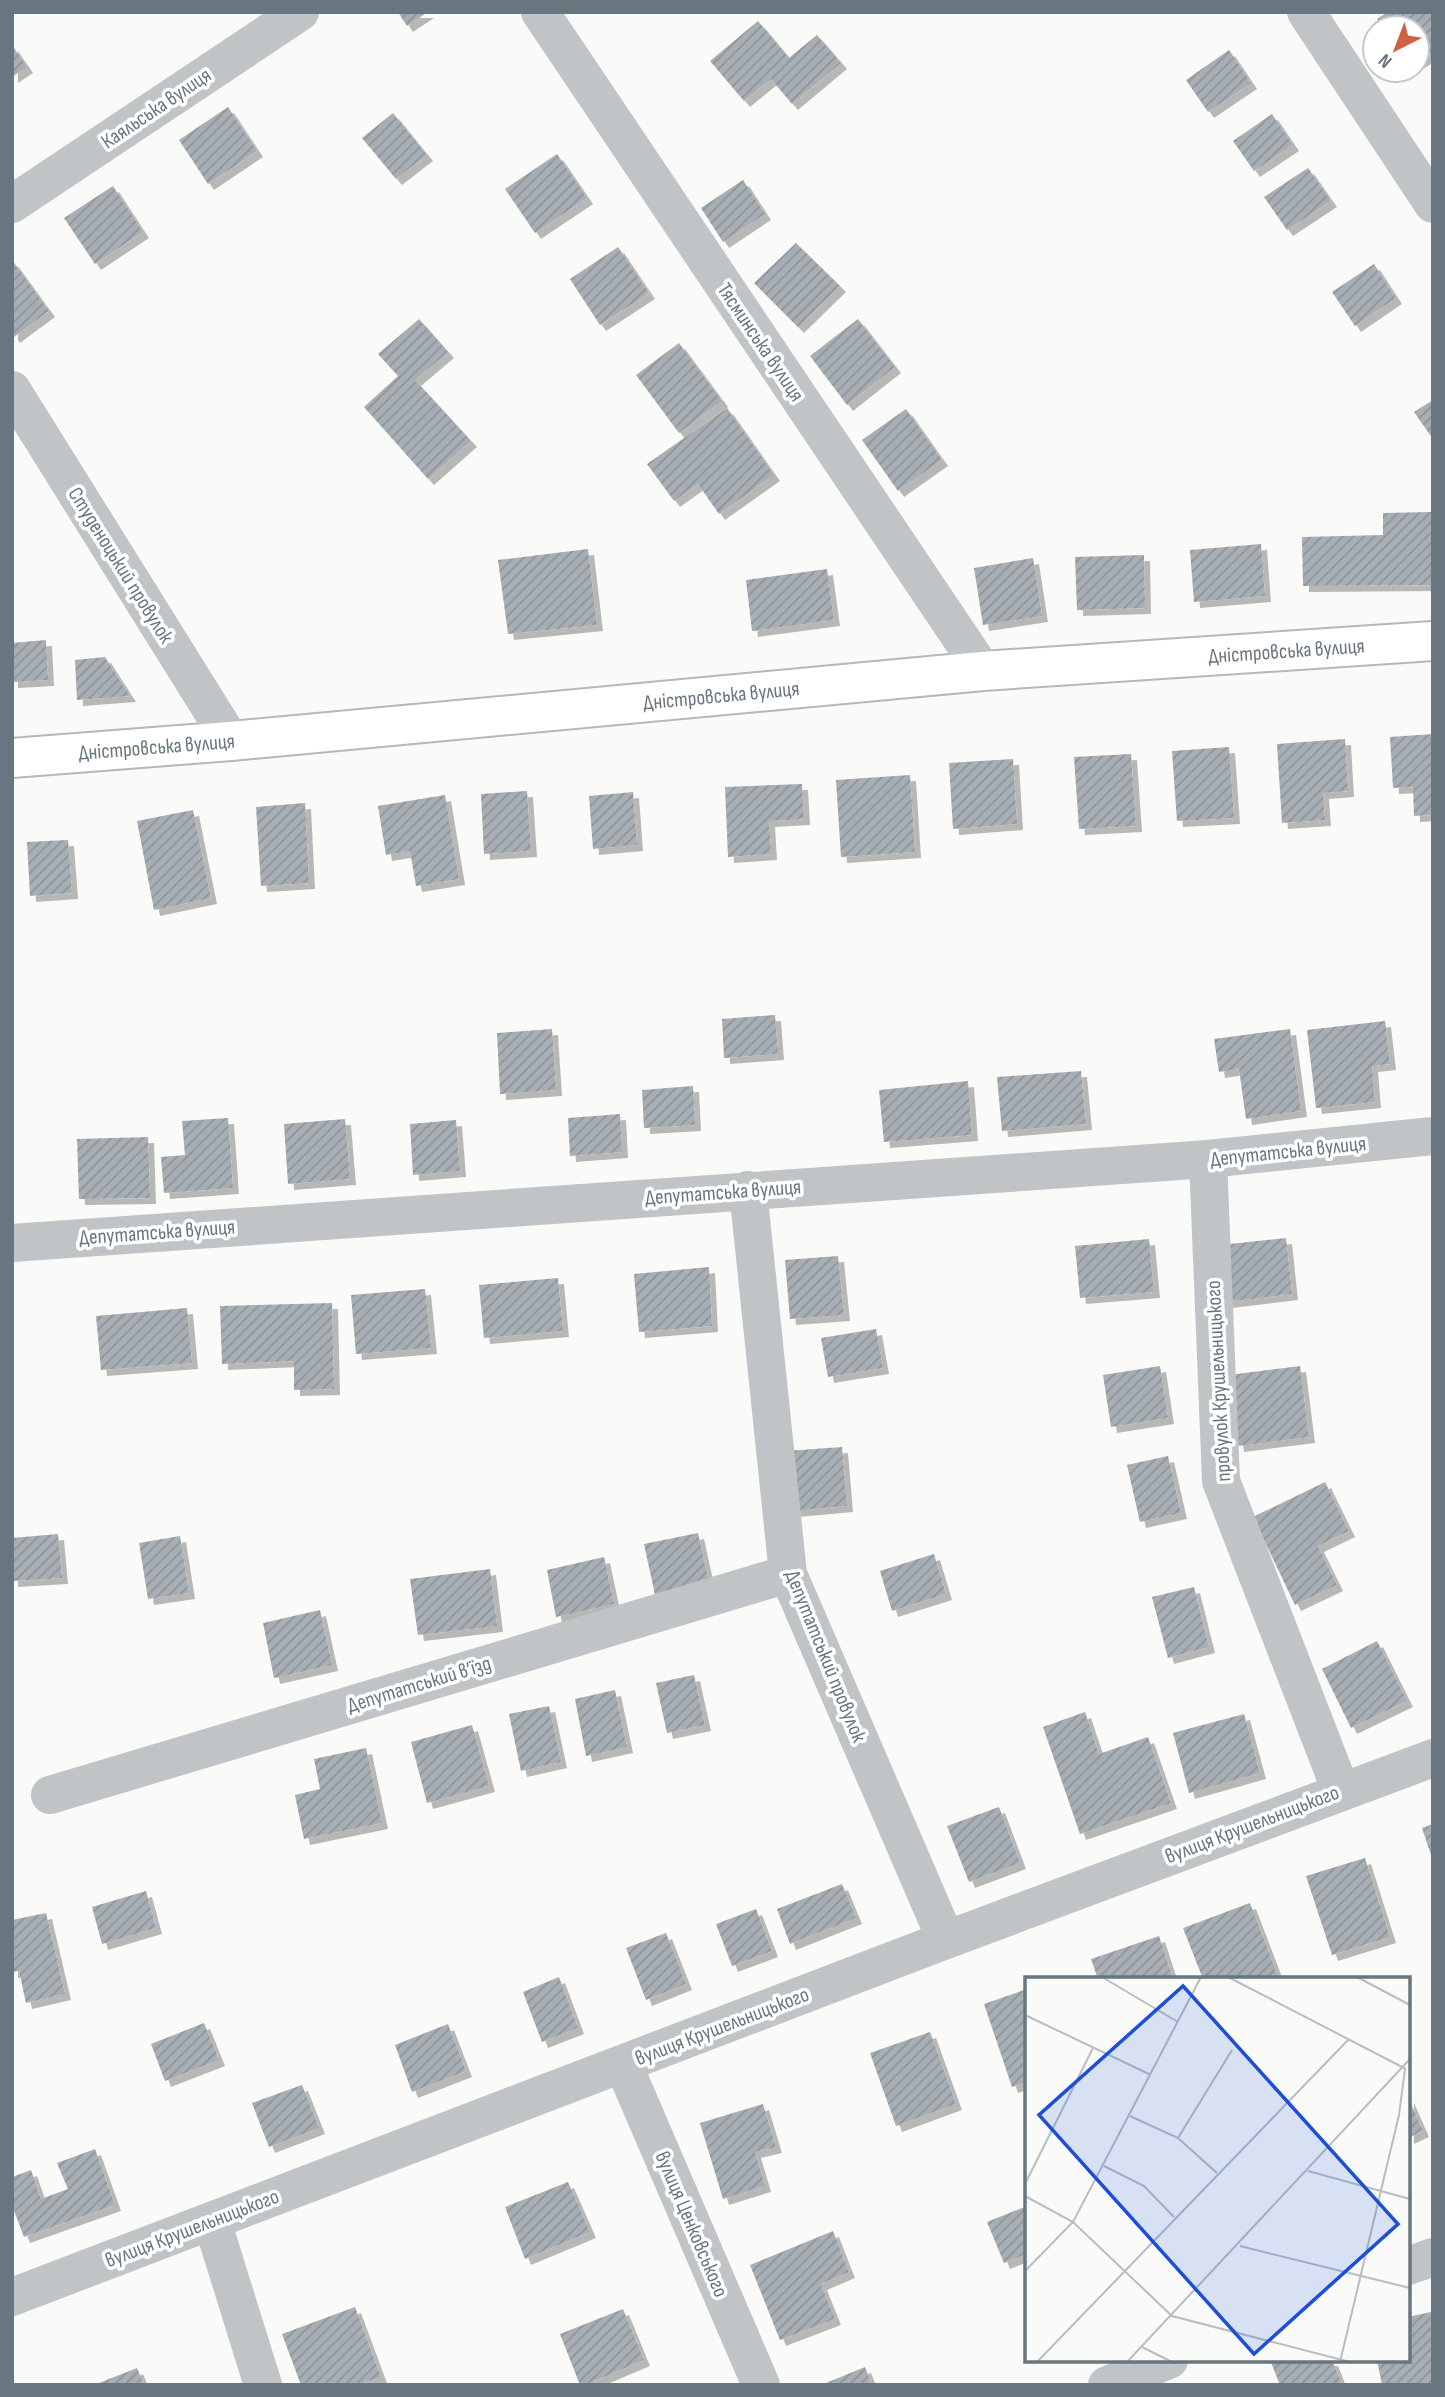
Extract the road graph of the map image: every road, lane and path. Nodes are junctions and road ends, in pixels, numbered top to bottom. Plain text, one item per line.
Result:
1 (300, 12) edge
2 (540, 12) edge
3 (1306, 12) edge
4 (12, 204) edge
5 (1433, 204) edge
6 (12, 390) edge
7 (1433, 640) edge
8 (982, 671) junction
9 (231, 741) junction
10 (12, 758) edge
11 (1433, 1136) edge
12 (1208, 1159) junction
13 (748, 1190) junction
14 (12, 1242) edge
15 (788, 1574) junction
16 (1433, 1758) edge
17 (1341, 1791) junction
18 (50, 1795) dead end
19 (946, 1940) junction
20 (623, 2064) junction
21 (212, 2221) junction
22 (1433, 2256) edge
23 (1410, 2265) edge
24 (12, 2297) edge
25 (1164, 2362) edge
26 (262, 2385) edge
27 (761, 2385) edge
28 (1107, 2385) edge

1 - 4 street, Каяльська вулиця
2 - 8 street, Тясминська вулиця
3 - 5 street
6 - 9 street, Студеноцький провулок
7 - 8 street, Дністровська вулиця
8 - 9 street, Дністровська вулиця
9 - 10 street, Дністровська вулиця
11 - 12 street, Депутатська вулиця
12 - 13 street, Депутатська вулиця
12 - 17 street, провулок Крушельницького
13 - 14 street, Депутатська вулиця
13 - 15 street, Депутатський провулок
15 - 18 street, Депутатський в’їзд
15 - 19 street, Депутатський провулок
16 - 17 street, вулиця Крушельницького
17 - 19 street, вулиця Крушельницького
19 - 20 street, вулиця Крушельницького
20 - 21 street, вулиця Крушельницького
20 - 27 street, вулиця Ценковського
21 - 24 street, вулиця Крушельницького
21 - 26 street
22 - 23 street
25 - 28 street

